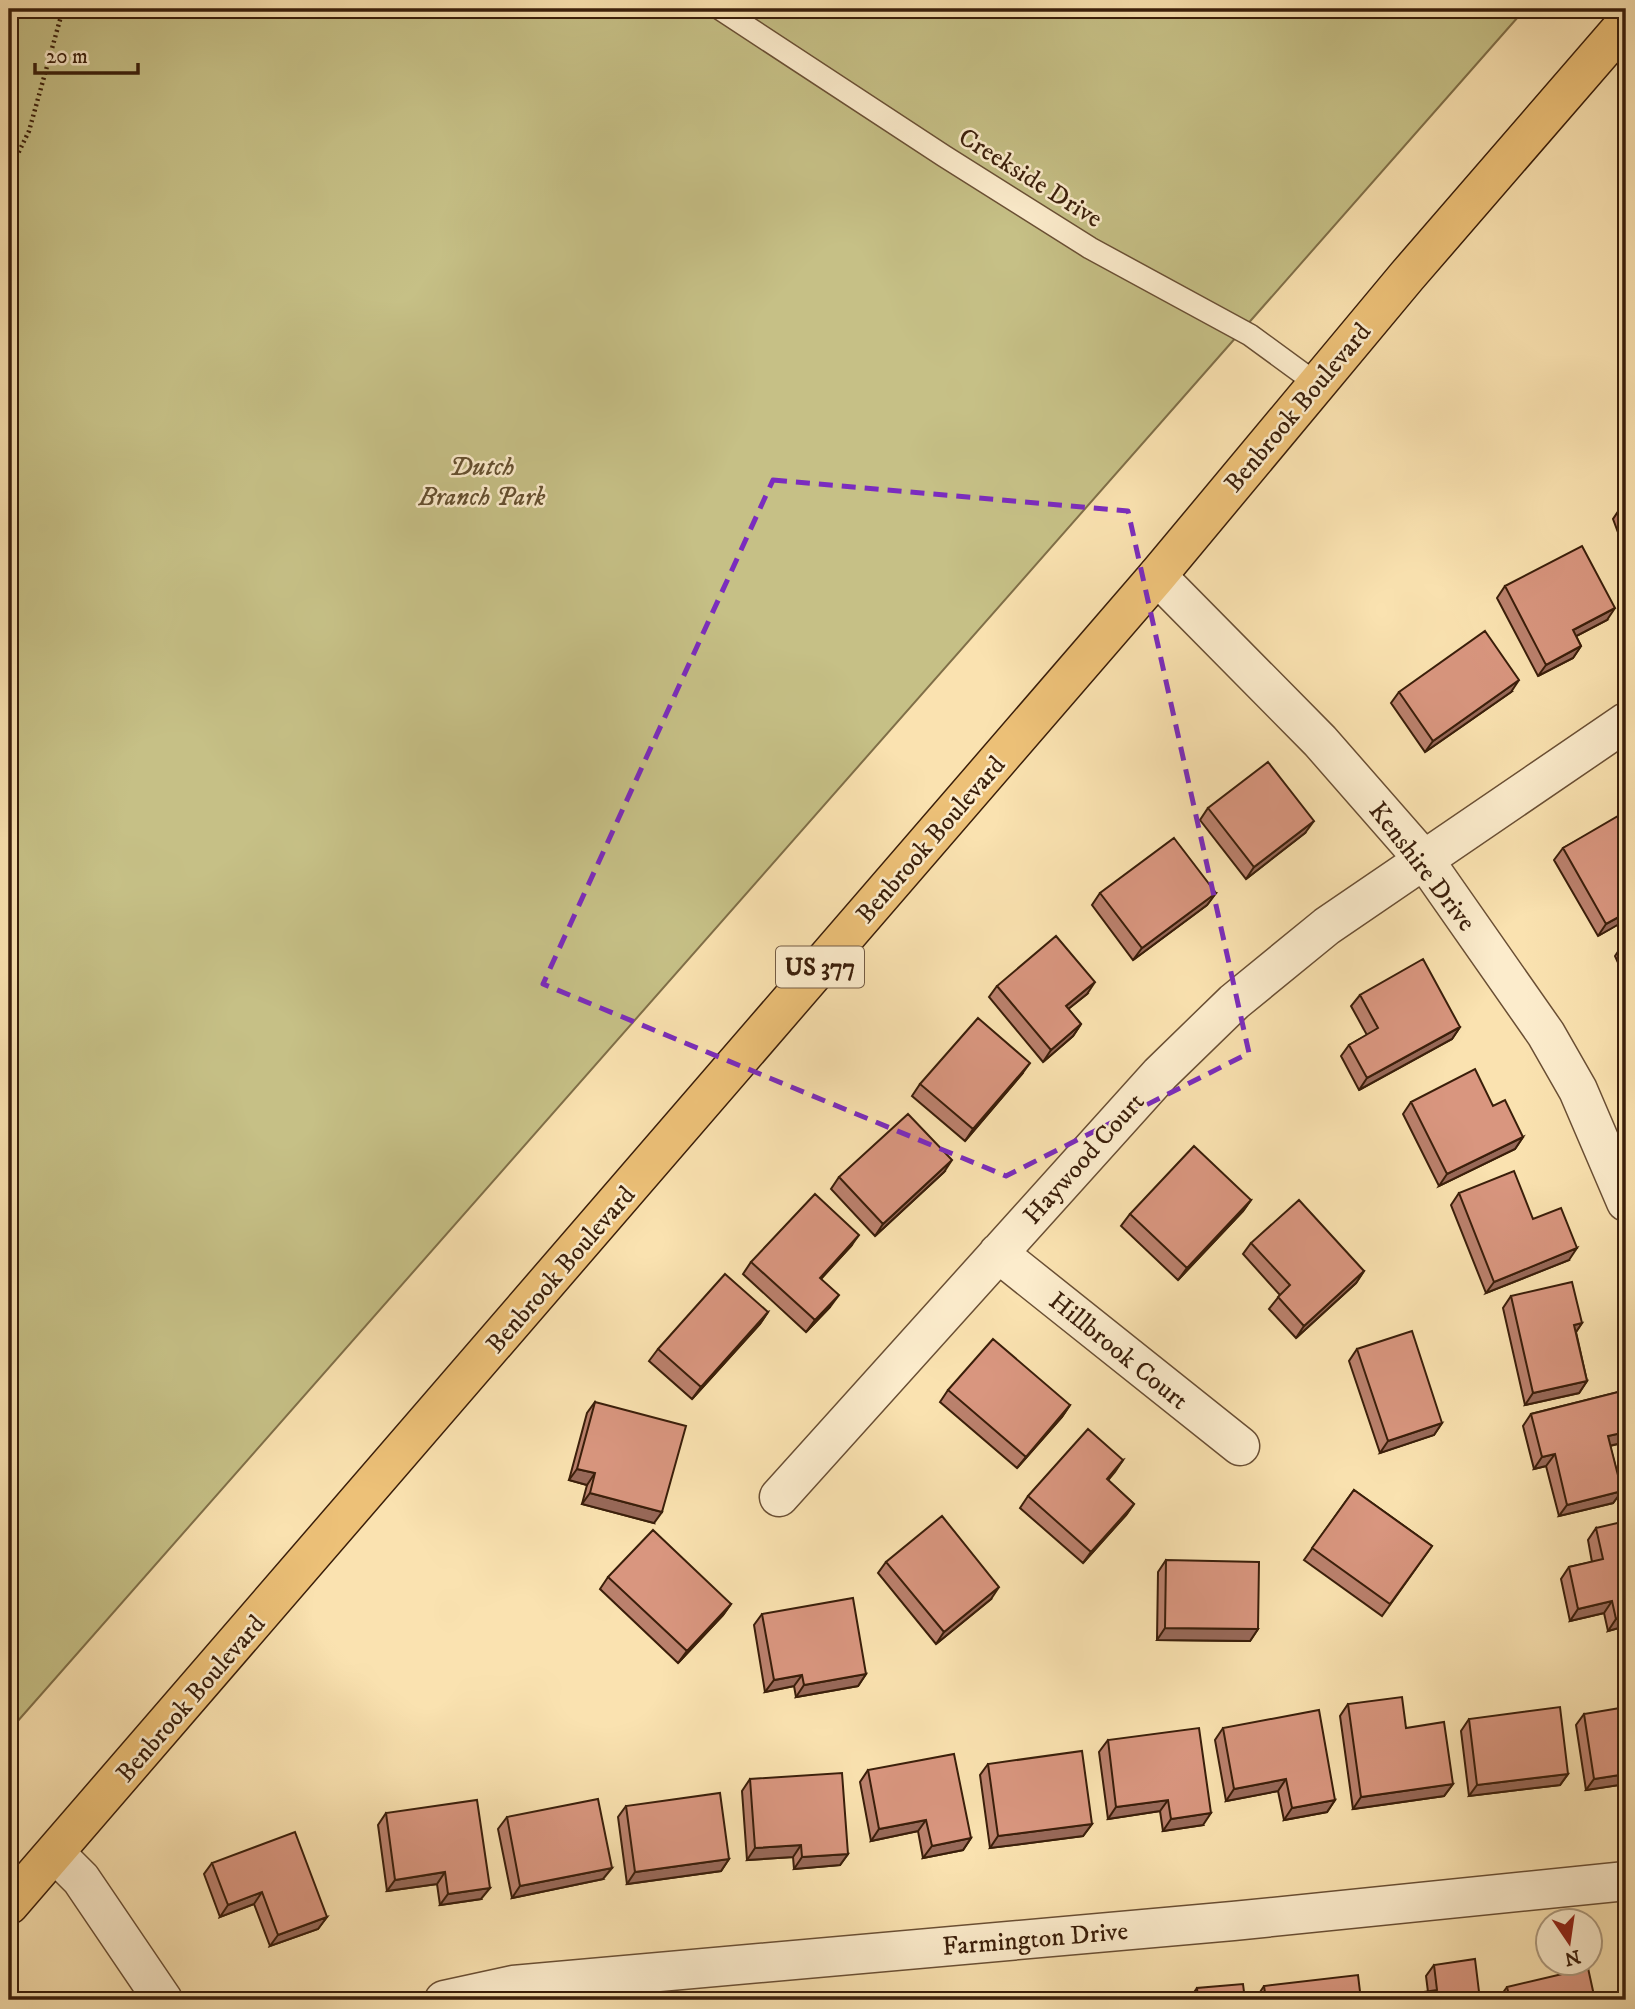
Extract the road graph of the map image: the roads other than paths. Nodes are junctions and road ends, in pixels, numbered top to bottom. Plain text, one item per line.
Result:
1 (720, 9) edge
2 (1626, 23) edge
3 (1317, 384) junction
4 (1157, 576) junction
5 (1626, 722) edge
6 (1425, 861) junction
7 (1626, 1202) edge
8 (998, 1253) junction
9 (1240, 1446) dead end
10 (779, 1497) dead end
11 (55, 1853) junction
12 (1626, 1881) edge
13 (9, 1905) edge
14 (163, 2000) edge
15 (444, 2000) edge

1 - 3 lane, Creekside Drive
2 - 3 highway, Benbrook Boulevard / US 377
3 - 4 highway, Benbrook Boulevard / US 377
4 - 6 street, Kenshire Drive
4 - 11 highway, Benbrook Boulevard / US 377
5 - 6 street, Haywood Court
6 - 7 street, Kenshire Drive
6 - 8 street, Haywood Court
8 - 9 street, Hillbrook Court
8 - 10 street, Haywood Court
11 - 13 highway, Benbrook Boulevard / US 377
11 - 14 street
12 - 15 street, Farmington Drive

